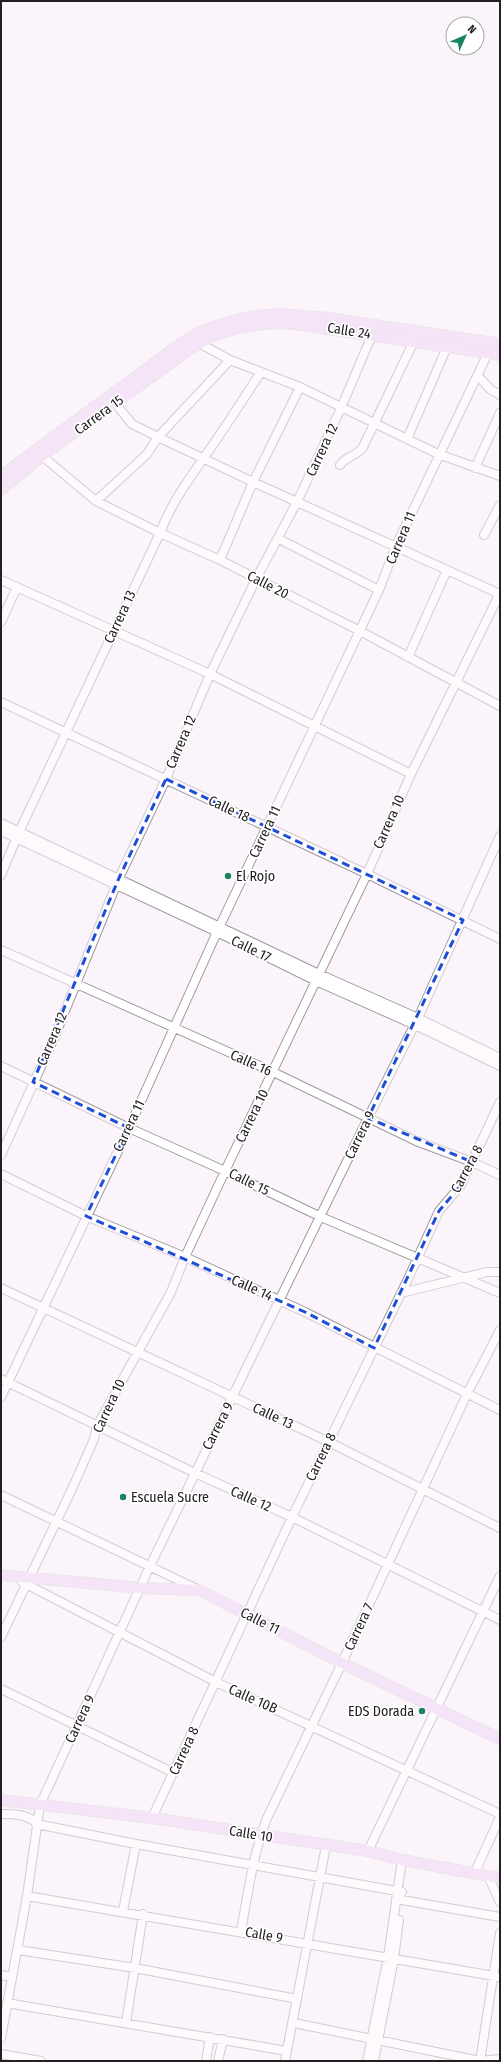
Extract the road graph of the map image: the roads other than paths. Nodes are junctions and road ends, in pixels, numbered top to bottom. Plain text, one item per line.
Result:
1 (200, 332) joint
2 (372, 335) junction
3 (414, 341) junction
4 (199, 343) junction
5 (500, 344) edge
6 (447, 347) junction
7 (488, 353) junction
8 (500, 355) edge
9 (230, 360) junction
10 (261, 372) junction
11 (478, 376) junction
12 (300, 387) junction
13 (500, 395) edge
14 (115, 403) junction
15 (341, 408) junction
16 (500, 413) edge
17 (374, 424) junction
18 (158, 437) junction
19 (407, 438) junction
20 (438, 454) junction
21 (42, 456) junction
22 (203, 459) junction
23 (340, 465) dead end
24 (474, 468) junction
25 (1, 476) edge
26 (500, 476) edge
27 (253, 482) junction
28 (1, 490) edge
29 (96, 501) junction
30 (297, 502) junction
31 (500, 505) edge
32 (160, 533) junction
33 (484, 535) dead end
34 (279, 539) junction
35 (396, 546) junction
36 (220, 560) junction
37 (447, 570) junction
38 (256, 579) junction
39 (1, 580) edge
40 (16, 587) junction
41 (379, 590) junction
42 (500, 594) edge
43 (1, 622) edge
44 (360, 631) junction
45 (113, 632) junction
46 (408, 657) junction
47 (210, 674) junction
48 (456, 682) junction
49 (1, 702) edge
50 (500, 706) edge
51 (315, 726) junction
52 (65, 733) junction
53 (411, 774) junction
54 (166, 779) junction
55 (1, 824) edge
56 (267, 827) junction
57 (1, 831) edge
58 (17, 835) junction
59 (500, 836) edge
60 (367, 874) junction
61 (1, 875) edge
62 (117, 882) junction
63 (463, 920) junction
64 (218, 930) junction
65 (500, 939) edge
66 (1, 950) edge
67 (317, 978) junction
68 (75, 983) junction
69 (417, 1021) junction
70 (174, 1028) junction
71 (500, 1058) edge
72 (1, 1066) edge
73 (500, 1066) edge
74 (272, 1072) junction
75 (33, 1082) junction
76 (500, 1102) edge
77 (368, 1118) junction
78 (129, 1128) junction
79 (1, 1155) edge
80 (472, 1162) junction
81 (225, 1171) junction
82 (1, 1174) edge
83 (500, 1175) edge
84 (86, 1216) junction
85 (321, 1217) junction
86 (185, 1257) junction
87 (417, 1258) junction
88 (500, 1272) edge
89 (466, 1278) junction
90 (1, 1288) edge
91 (401, 1293) junction
92 (500, 1293) edge
93 (280, 1301) junction
94 (45, 1306) junction
95 (500, 1330) edge
96 (374, 1348) junction
97 (137, 1351) junction
98 (5, 1381) edge
99 (467, 1394) junction
100 (1, 1397) edge
101 (233, 1398) junction
102 (500, 1410) edge
103 (97, 1426) junction
104 (329, 1442) junction
105 (195, 1473) junction
106 (423, 1488) junction
107 (1, 1495) edge
108 (292, 1517) junction
109 (56, 1523) junction
110 (500, 1528) edge
111 (150, 1566) junction
112 (388, 1566) junction
113 (5, 1576) edge
114 (500, 1576) edge
115 (28, 1580) junction
116 (141, 1588) junction
117 (199, 1590) junction
118 (483, 1612) junction
119 (247, 1615) junction
120 (500, 1620) edge
121 (120, 1633) junction
122 (1, 1637) edge
123 (342, 1663) junction
124 (216, 1682) junction
125 (1, 1689) edge
126 (436, 1708) junction
127 (311, 1725) junction
128 (76, 1726) junction
129 (500, 1739) edge
130 (406, 1772) junction
131 (174, 1773) junction
132 (1, 1800) edge
133 (40, 1805) junction
134 (1, 1814) edge
135 (500, 1814) edge
136 (500, 1817) edge
137 (152, 1818) junction
138 (37, 1824) junction
139 (260, 1835) junction
140 (136, 1844) junction
141 (326, 1846) junction
142 (368, 1851) junction
143 (405, 1860) junction
144 (253, 1866) junction
145 (475, 1872) junction
146 (488, 1876) junction
147 (500, 1878) edge
148 (320, 1879) junction
149 (27, 1896) junction
150 (399, 1896) junction
151 (500, 1902) edge
152 (123, 1911) junction
153 (143, 1914) junction
154 (500, 1916) edge
155 (241, 1931) junction
156 (500, 1933) edge
157 (308, 1943) junction
158 (18, 1950) junction
159 (391, 1958) junction
160 (135, 1968) junction
161 (1, 1975) edge
162 (497, 1976) edge
163 (12, 1977) junction
164 (297, 1999) junction
165 (7, 2003) junction
166 (126, 2023) junction
167 (294, 2023) junction
168 (210, 2037) junction
169 (1, 2038) edge
170 (375, 2039) junction
171 (223, 2040) junction
172 (287, 2051) junction
173 (1, 2054) edge
174 (500, 2059) edge
175 (41, 2061) edge
176 (206, 2061) edge
177 (218, 2061) edge
178 (286, 2061) edge
179 (367, 2061) edge
180 (374, 2061) edge
181 (480, 2061) edge

1 - 5 main road, Calle 24
1 - 25 main road, Carrera 15
2 - 3 main road, Calle 24
2 - 4 main road, Calle 24
2 - 15 street, Carrera 12
3 - 6 main road, Calle 24
3 - 17 street
4 - 9 street
4 - 14 main road, Carrera 15
6 - 7 main road, Calle 24
6 - 19 street
7 - 8 main road, Calle 24
7 - 11 street, Carrera 11
9 - 10 street
9 - 18 street
10 - 12 street
10 - 22 street, Carrera 13
11 - 13 street
11 - 20 street, Carrera 11
12 - 15 street
12 - 27 street
14 - 18 street
14 - 21 main road, Carrera 15
15 - 17 street
15 - 30 street, Carrera 12
16 - 24 street
17 - 19 street
17 - 23 street
18 - 22 street
18 - 29 street
19 - 20 street
20 - 24 street
20 - 35 street, Carrera 11
21 - 28 main road, Carrera 15
21 - 29 street, Calle 20
22 - 27 street
22 - 32 street, Carrera 13
24 - 26 street
27 - 30 street
27 - 36 street
29 - 32 street, Calle 20
30 - 34 street, Carrera 12
30 - 35 street
31 - 33 street
32 - 36 street, Calle 20
32 - 45 street, Carrera 13
34 - 38 street, Carrera 12
34 - 41 street
35 - 37 street
35 - 41 street, Carrera 11
36 - 38 street, Calle 20
37 - 42 street
37 - 46 street
38 - 44 street, Calle 20
38 - 47 street, Carrera 12
39 - 40 street
40 - 43 street
40 - 45 street
41 - 44 street, Carrera 11
42 - 48 street, Carrera 10
44 - 46 street, Calle 20
44 - 51 street, Carrera 11
45 - 47 street
45 - 52 street, Carrera 13
46 - 48 street, Calle 20
47 - 51 street
47 - 54 street, Carrera 12
48 - 50 street, Calle 20
48 - 53 street, Carrera 10
49 - 52 street, Calle 18
51 - 53 street
51 - 56 street, Carrera 11
52 - 54 street, Calle 18
52 - 58 street, Carrera 13
53 - 60 street, Carrera 10
54 - 56 street, Calle 18
54 - 62 street, Carrera 12
55 - 58 street, Calle 17
56 - 60 street, Calle 18
56 - 64 street, Carrera 11
57 - 58 street, Calle 17
58 - 61 street, Carrera 13
58 - 62 street, Calle 17
59 - 63 street, Carrera 9
60 - 63 street, Calle 18
60 - 67 street, Carrera 10
62 - 64 street, Calle 17
62 - 68 street, Carrera 12
63 - 65 street, Calle 18
63 - 69 street, Carrera 9
64 - 67 street, Calle 17
64 - 70 street, Carrera 11
66 - 68 street, Calle 16
67 - 69 street, Calle 17
67 - 74 street, Carrera 10
68 - 70 street, Calle 16
68 - 75 street, Carrera 12
69 - 71 street, Calle 17
69 - 73 street, Calle 17
69 - 77 street, Carrera 9
70 - 74 street, Calle 16
70 - 78 street, Carrera 11
72 - 75 street, Calle 15
74 - 77 street, Calle 16
74 - 81 street, Carrera 10
75 - 78 street, Calle 15
75 - 79 street, Carrera 12
76 - 80 street, Carrera 8
77 - 80 street, Calle 16
77 - 85 street, Carrera 9
78 - 81 street, Calle 15
78 - 84 street, Carrera 11
80 - 83 street, Calle 16
80 - 87 street, Carrera 8
81 - 85 street, Calle 15
81 - 86 street, Carrera 10
82 - 84 street, Calle 14
84 - 86 street, Calle 14
84 - 94 street, Carrera 11
85 - 87 street, Calle 15
85 - 93 street, Carrera 9
86 - 93 street, Calle 14
86 - 97 street, Carrera 10
87 - 89 street, Calle 15
87 - 91 street, Carrera 8
88 - 89 street
89 - 91 street
89 - 92 street, Calle 15
90 - 94 street, Calle 13
91 - 96 street, Carrera 8
93 - 96 street, Calle 14
93 - 101 street, Carrera 9
94 - 97 street, Calle 13
94 - 98 street, Carrera 11
95 - 99 street, Carrera 7
96 - 99 street, Calle 14
96 - 104 street, Carrera 8
97 - 101 street, Calle 13
97 - 103 street, Carrera 10
98 - 100 street, Carrera 11
98 - 103 street, Calle 12
99 - 102 street, Calle 14
99 - 106 street, Carrera 7
101 - 104 street, Calle 13
101 - 105 street, Carrera 9
103 - 105 street, Calle 12
103 - 109 street, Carrera 10
104 - 106 street, Calle 13
104 - 108 street, Carrera 8
105 - 108 street, Calle 12
105 - 111 street, Carrera 9
106 - 110 street, Calle 13
106 - 112 street, Carrera 7
107 - 109 street
108 - 112 street, Calle 12
108 - 119 street, Carrera 8
109 - 111 street
109 - 115 street, Carrera 10
111 - 116 street, Carrera 9
111 - 117 street
112 - 118 street, Calle 12
112 - 123 street, Carrera 7
113 - 115 main road, Calle 11
114 - 118 street
115 - 116 main road, Calle 11
115 - 121 street, Calle 10B
115 - 122 street, Carrera 10
116 - 117 main road, Calle 11
116 - 121 street, Carrera 9
117 - 119 main road, Calle 11
118 - 120 street, Calle 12
118 - 126 street
119 - 123 main road, Calle 11
119 - 124 street, Carrera 8
121 - 124 street, Calle 10B
121 - 128 street, Carrera 9
123 - 126 main road, Calle 11
123 - 127 street, Carrera 7
124 - 127 street, Calle 10B
124 - 131 street, Carrera 8
125 - 128 street
126 - 129 main road, Calle 11
126 - 130 street
127 - 130 street, Calle 10B
127 - 139 street, Carrera 7
128 - 131 street
128 - 133 street, Carrera 9
130 - 135 street, Calle 10B
130 - 142 street
131 - 137 street, Carrera 8
132 - 133 main road, Calle 10
133 - 137 main road, Calle 10
133 - 138 street, Carrera 9
134 - 138 street
136 - 145 street
137 - 139 main road, Calle 10
138 - 140 street
138 - 149 street, Carrera 9
139 - 141 main road, Calle 10
139 - 144 street, Carrera 7
140 - 144 street
140 - 152 street
141 - 142 main road, Calle 10
141 - 148 street
142 - 143 main road, Calle 10
143 - 145 main road, Calle 10
143 - 150 street
144 - 148 street
144 - 155 street, Carrera 7
145 - 146 main road, Calle 10
146 - 147 main road, Calle 10
146 - 151 street
148 - 150 street
148 - 157 street
149 - 152 street, Calle 9
149 - 158 street, Carrera 9
150 - 154 street
150 - 159 street
152 - 153 street, Calle 9
153 - 155 street, Calle 9
153 - 160 street
155 - 157 street, Calle 9
156 - 162 street
157 - 159 street, Calle 9
157 - 164 street
158 - 160 street
158 - 163 street, Carrera 9
159 - 162 street, Calle 9
159 - 170 street
160 - 164 street
160 - 166 street
161 - 163 street
162 - 181 street
163 - 165 street, Carrera 9
164 - 167 street
165 - 166 street
165 - 169 street, Carrera 9
166 - 168 street
167 - 170 street
167 - 172 street
168 - 171 street
168 - 176 street
170 - 179 street
170 - 180 street
170 - 181 street
171 - 172 street
171 - 177 street
172 - 178 street
173 - 175 street
174 - 181 street

